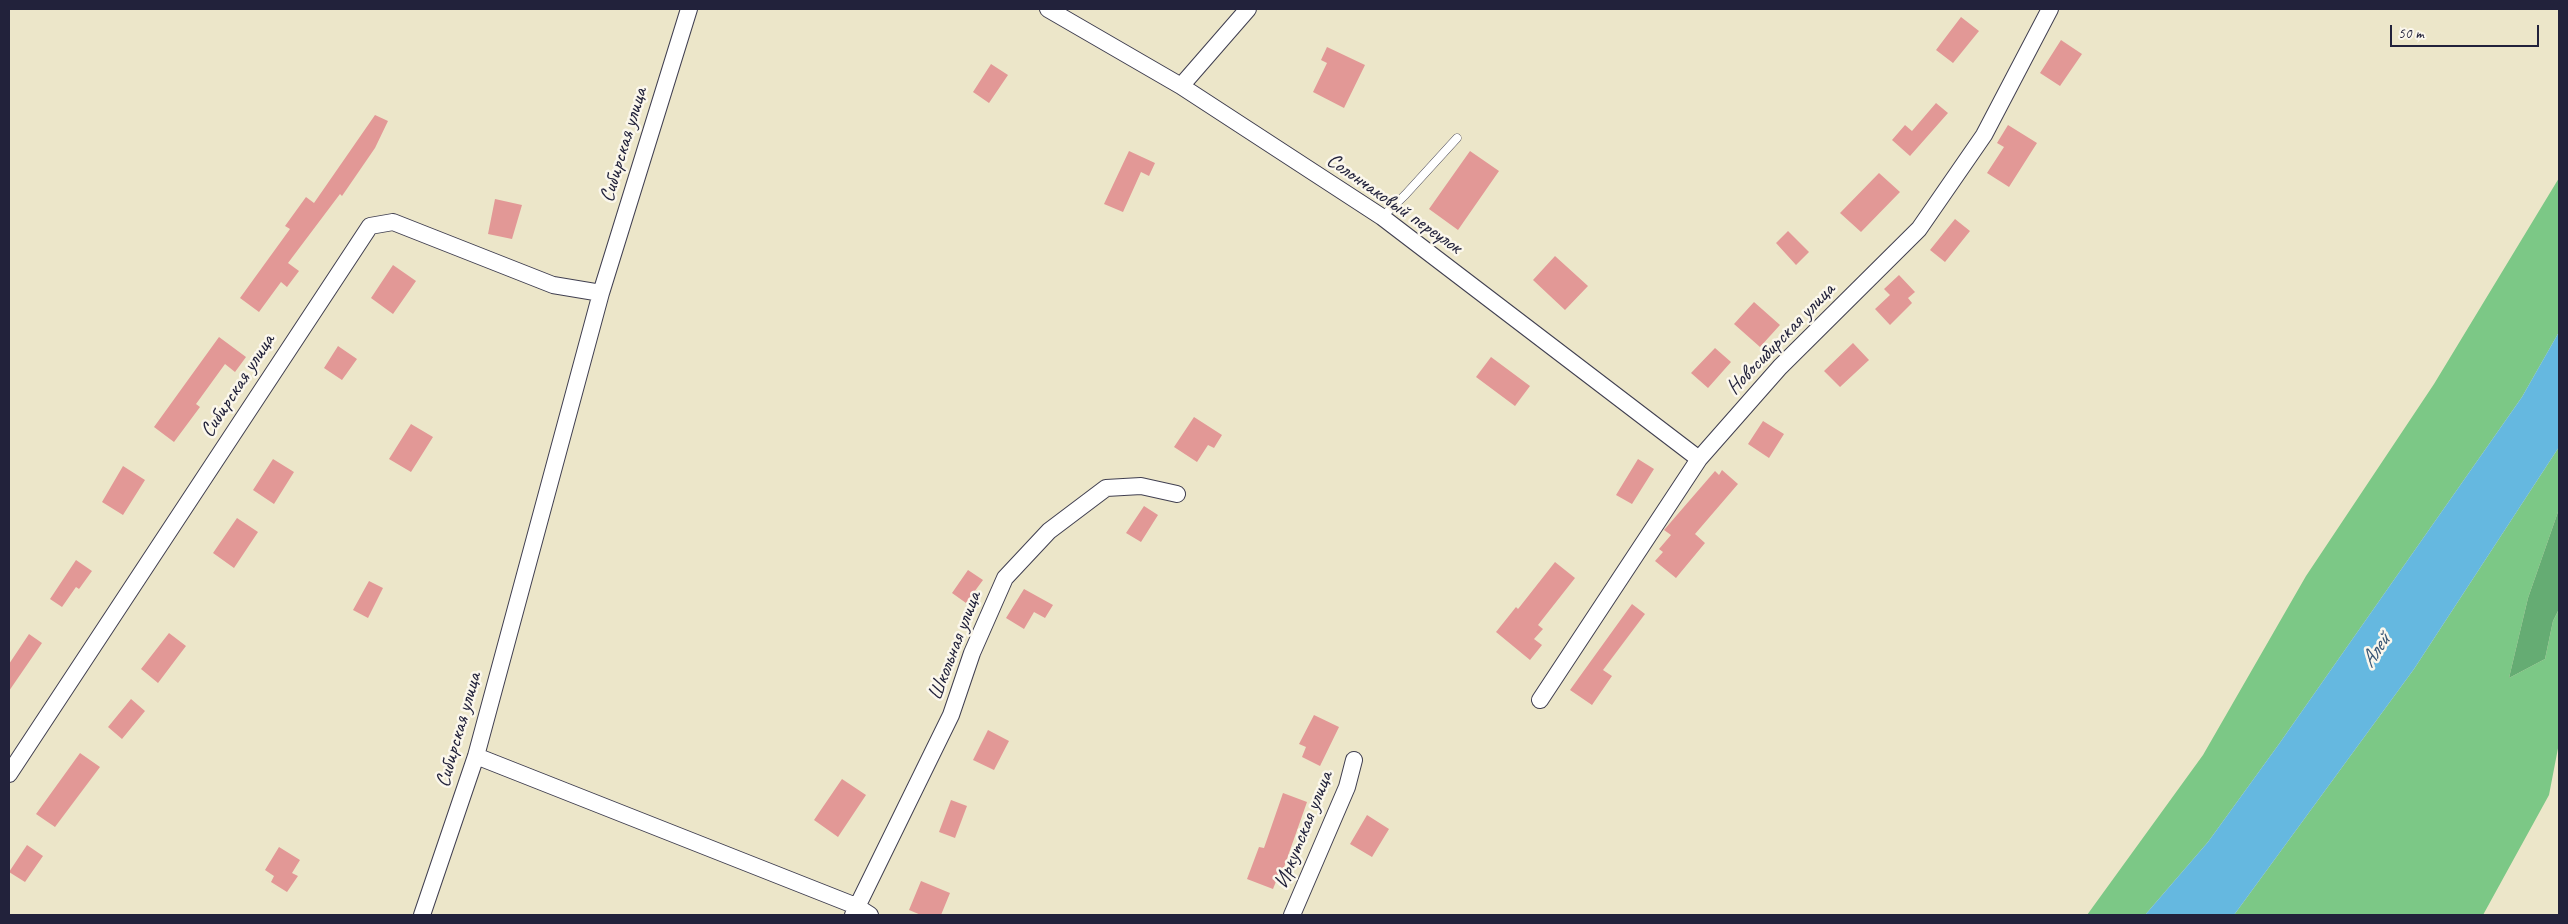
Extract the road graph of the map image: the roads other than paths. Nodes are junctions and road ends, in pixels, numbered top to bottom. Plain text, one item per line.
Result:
1 (689, 9) edge
2 (1048, 9) edge
3 (1248, 9) edge
4 (2050, 9) edge
5 (1181, 86) junction
6 (1457, 138) dead end
7 (1382, 217) junction
8 (601, 294) junction
9 (1700, 459) junction
10 (1177, 494) dead end
11 (1540, 700) dead end
12 (476, 756) junction
13 (1354, 760) dead end
14 (9, 774) edge
15 (854, 911) edge
16 (422, 915) edge
17 (870, 915) edge
18 (1292, 915) edge

1 - 8 street, Сибирская улица
2 - 5 street, Солончаковый переулок
3 - 5 street
4 - 9 street, Новосибирская улица
5 - 7 street, Солончаковый переулок
6 - 7 lane
7 - 9 street, Солончаковый переулок
8 - 12 street, Сибирская улица
8 - 14 street, Сибирская улица
9 - 11 street, Новосибирская улица
10 - 15 street, Школьная улица
12 - 15 street
12 - 16 street, Сибирская улица
13 - 18 street, Иркутская улица
15 - 17 street

